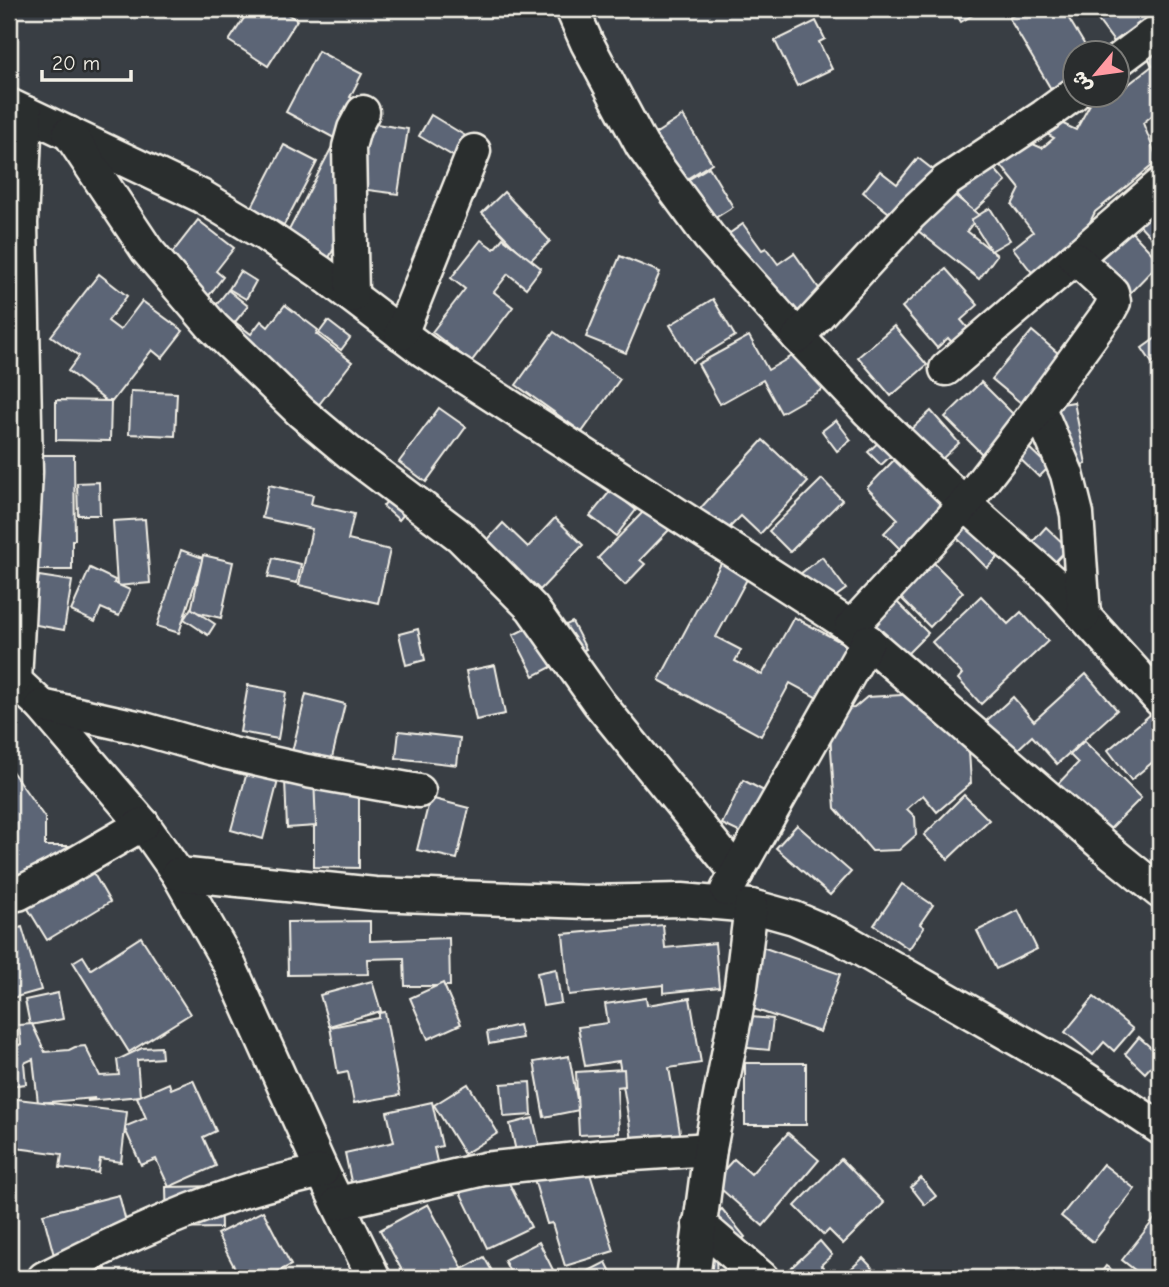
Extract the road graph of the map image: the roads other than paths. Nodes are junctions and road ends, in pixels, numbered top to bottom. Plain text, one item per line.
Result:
1 (572, 9) edge
2 (1160, 29) edge
3 (1130, 52) edge
4 (1060, 104) edge
5 (17, 109) edge
6 (363, 112) dead end
7 (69, 132) junction
8 (474, 151) dead end
9 (1160, 185) edge
10 (1075, 258) junction
11 (352, 296) junction
12 (401, 334) junction
13 (798, 337) junction
14 (946, 369) dead end
15 (1039, 408) junction
16 (965, 504) junction
17 (1084, 615) junction
18 (859, 634) junction
19 (12, 680) edge
20 (1160, 700) edge
21 (42, 706) junction
22 (419, 791) dead end
23 (143, 824) junction
24 (737, 873) junction
25 (178, 874) junction
26 (1160, 891) edge
27 (9, 896) edge
28 (720, 903) junction
29 (751, 906) junction
30 (1160, 1128) edge
31 (710, 1149) junction
32 (322, 1171) junction
33 (338, 1203) junction
34 (699, 1224) junction
35 (44, 1278) edge
36 (374, 1278) edge
37 (693, 1278) edge
38 (762, 1278) edge

1 - 13 street
2 - 3 street
4 - 13 street
5 - 7 street
5 - 19 street
6 - 11 street
7 - 11 street
7 - 24 street
8 - 12 street
9 - 10 street
10 - 14 street
10 - 15 street
11 - 12 street
12 - 18 street
13 - 16 street
15 - 16 street
15 - 17 street
16 - 17 street
16 - 18 street
17 - 20 street
18 - 24 street
18 - 26 street
19 - 21 street
21 - 22 street
21 - 23 street
23 - 25 street
23 - 27 street
24 - 28 street
25 - 28 street
25 - 32 street
28 - 29 street
29 - 30 street
29 - 31 street
31 - 33 street
31 - 34 street
32 - 33 street
32 - 35 street
33 - 36 street
34 - 37 street
34 - 38 street

